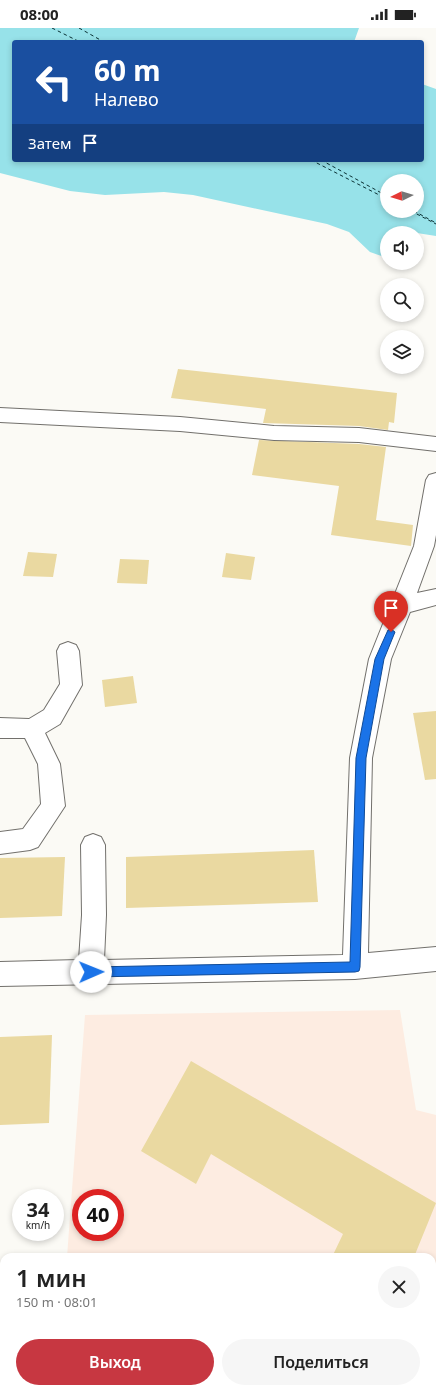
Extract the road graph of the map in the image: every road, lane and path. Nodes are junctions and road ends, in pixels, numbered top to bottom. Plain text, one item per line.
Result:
1 (0, 415) edge
2 (436, 444) edge
3 (436, 480) edge
4 (436, 597) edge
5 (402, 605) junction
6 (68, 651) dead end
7 (0, 728) edge
8 (32, 729) junction
9 (0, 843) edge
10 (93, 846) dead end
11 (436, 960) edge
12 (355, 967) junction
13 (91, 972) junction
14 (0, 974) edge

1 - 2 street
3 - 5 street
4 - 5 street
5 - 12 street
6 - 8 street
7 - 8 street
8 - 9 street
10 - 13 street
11 - 12 street
12 - 13 street
13 - 14 street

